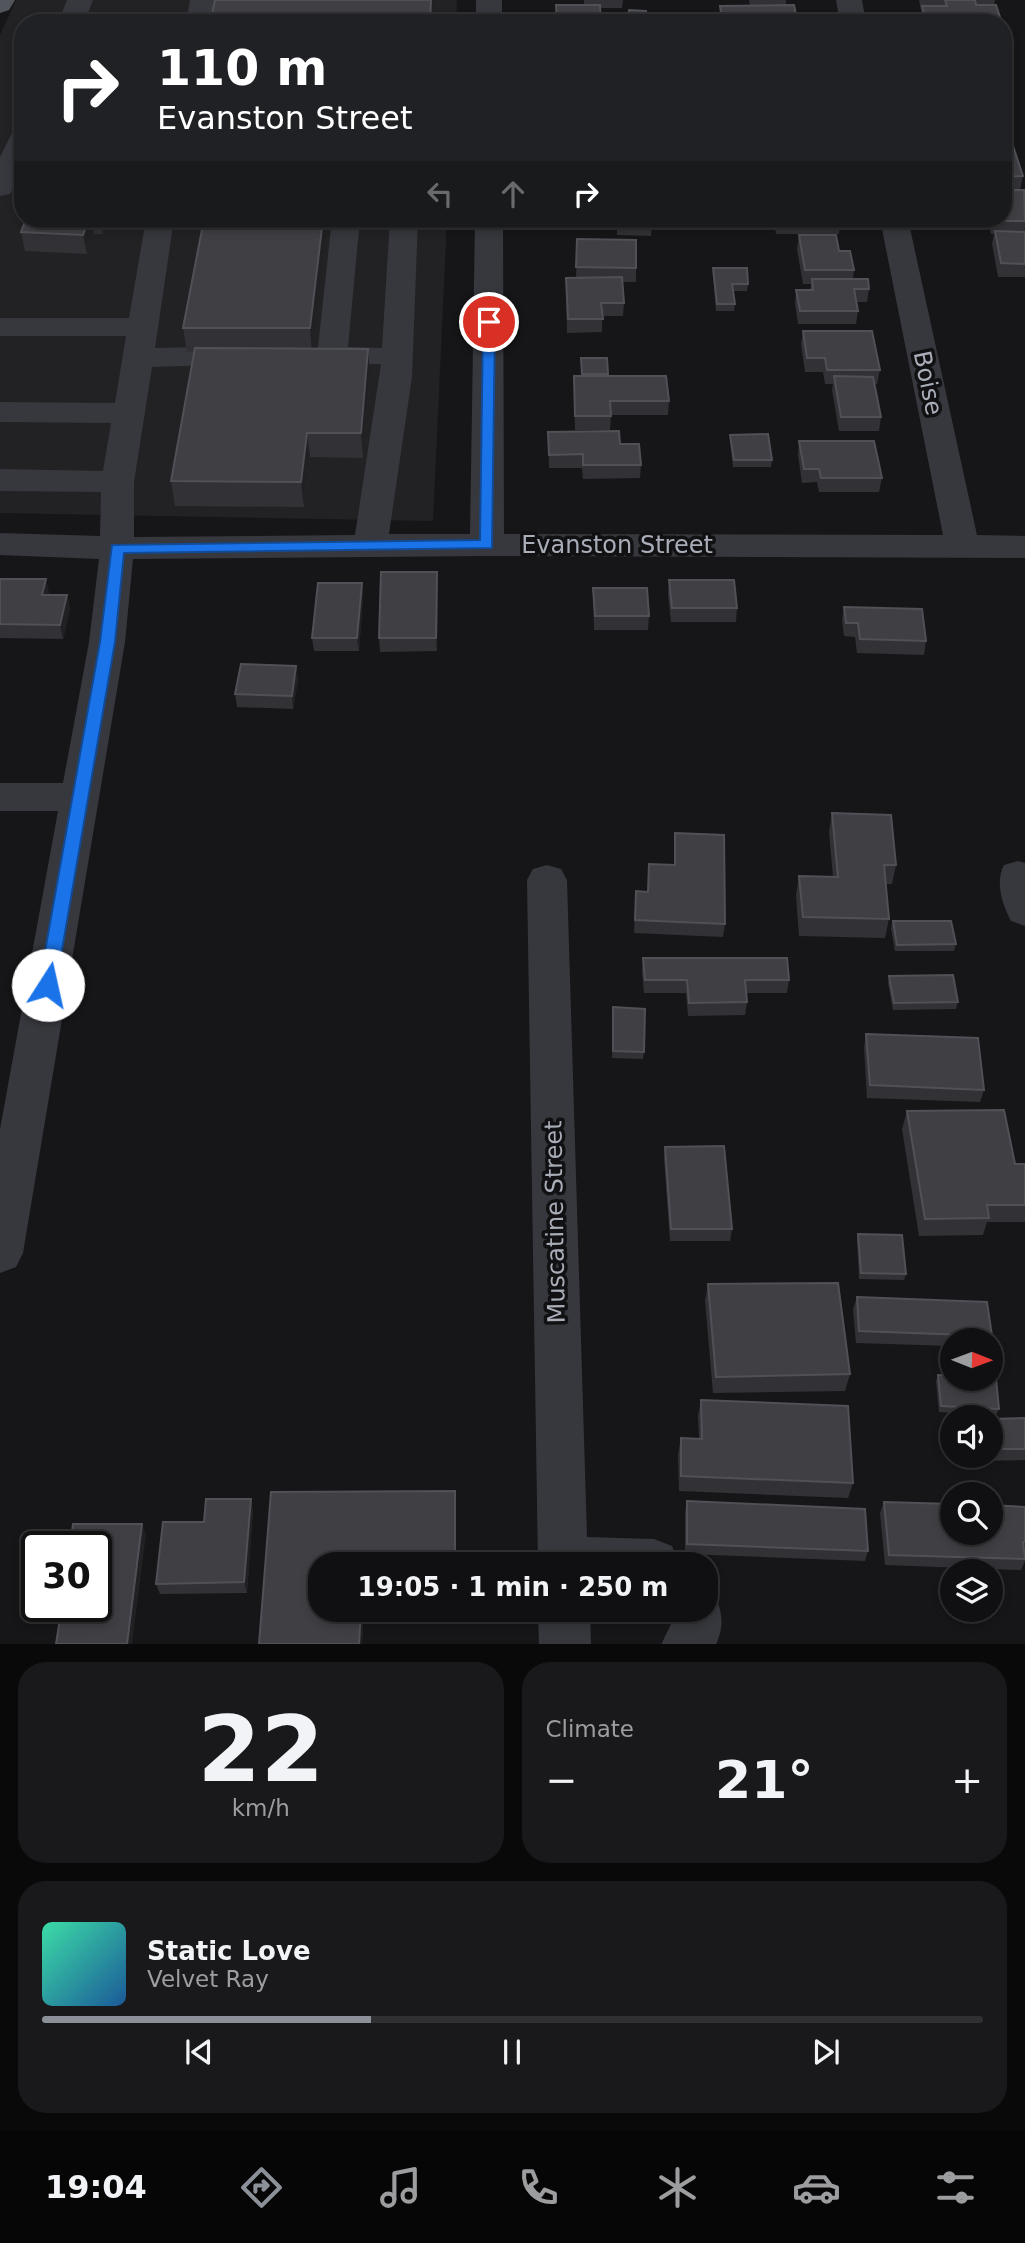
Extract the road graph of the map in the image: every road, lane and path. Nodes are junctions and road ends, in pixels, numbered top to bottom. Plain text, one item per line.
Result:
1 (14, 157) edge
2 (0, 188) edge
3 (158, 228) edge
4 (343, 228) edge
5 (404, 228) edge
6 (489, 228) edge
7 (896, 228) edge
8 (0, 327) edge
9 (141, 327) junction
10 (305, 356) junction
11 (397, 356) junction
12 (138, 358) junction
13 (0, 412) edge
14 (129, 413) junction
15 (0, 480) edge
16 (118, 482) junction
17 (0, 544) edge
18 (370, 545) junction
19 (487, 545) junction
20 (962, 547) junction
21 (1025, 547) edge
22 (117, 548) junction
23 (0, 797) edge
24 (81, 797) junction
25 (547, 880) dead end
26 (0, 1253) edge
27 (563, 1552) edge
28 (565, 1622) edge
29 (698, 1622) edge
30 (565, 1644) edge
31 (687, 1644) edge

1 - 2 street
3 - 9 street
4 - 10 street
5 - 11 street
6 - 19 street
7 - 20 street, Boise
8 - 9 street
9 - 12 street
10 - 11 street
10 - 12 street
11 - 18 street
12 - 14 street
13 - 14 street
14 - 16 street
15 - 16 street
16 - 22 street
17 - 22 street, Evanston Street
18 - 19 street, Evanston Street
18 - 22 street, Evanston Street
19 - 20 street, Evanston Street
20 - 21 street, Evanston Street
22 - 24 street
23 - 24 street
24 - 26 street
25 - 27 street, Muscatine Street
28 - 30 street, Muscatine Street
29 - 31 street

